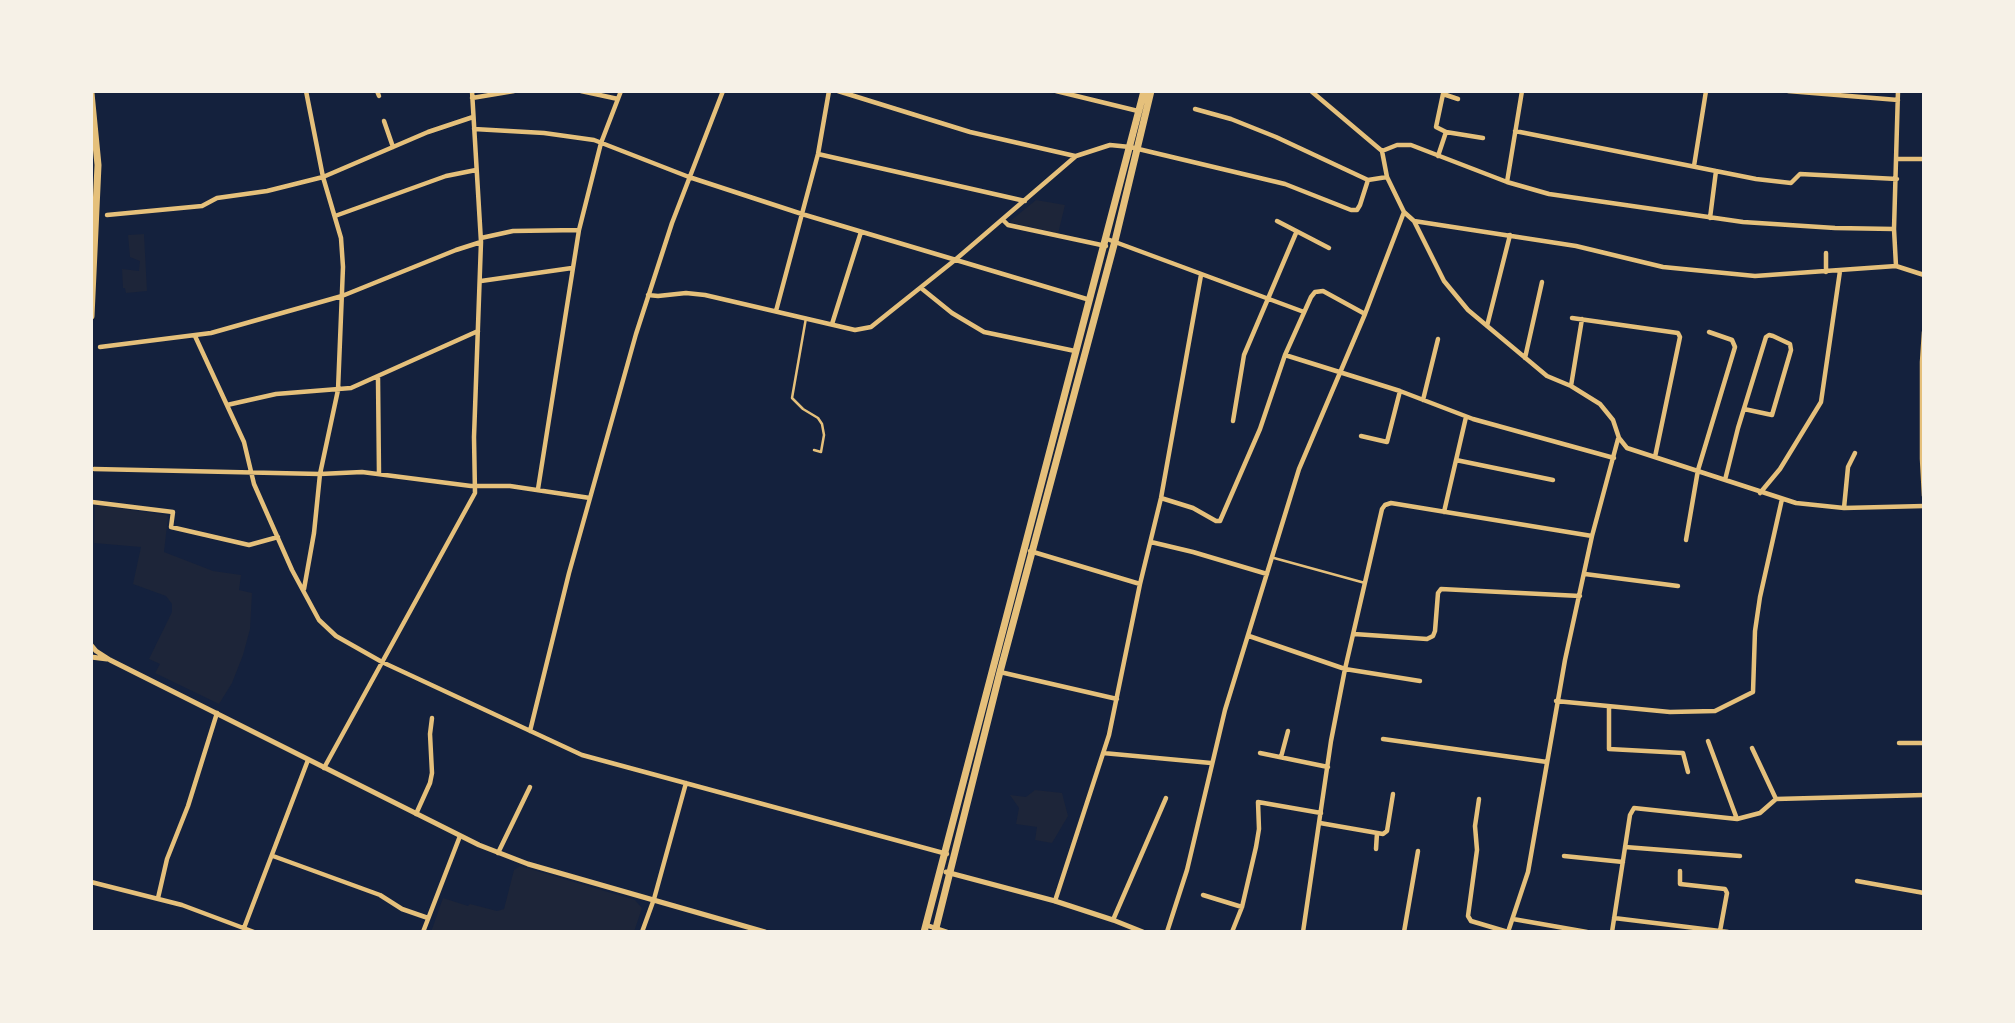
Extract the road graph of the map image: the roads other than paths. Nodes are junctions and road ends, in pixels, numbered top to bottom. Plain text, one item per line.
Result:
1 (306, 91) edge
2 (472, 91) edge
3 (514, 91) edge
4 (581, 91) edge
5 (621, 91) edge
6 (723, 91) edge
7 (829, 91) edge
8 (838, 91) edge
9 (1056, 91) edge
10 (1144, 91) edge
11 (1151, 91) edge
12 (1311, 91) edge
13 (1522, 91) edge
14 (1706, 91) edge
15 (1788, 91) edge
16 (1898, 91) edge
17 (91, 93) edge
18 (472, 98) junction
19 (618, 99) junction
20 (1458, 99) dead end
21 (1898, 100) junction
22 (1195, 109) dead end
23 (1139, 111) junction
24 (473, 117) junction
25 (384, 121) dead end
26 (474, 129) junction
27 (1515, 131) junction
28 (1446, 132) junction
29 (1483, 138) dead end
30 (601, 143) junction
31 (393, 147) junction
32 (1133, 148) junction
33 (1382, 151) junction
34 (818, 155) junction
35 (1076, 156) junction
36 (1438, 156) junction
37 (1898, 159) junction
38 (1924, 159) edge
39 (1694, 166) junction
40 (476, 170) junction
41 (1716, 171) junction
42 (323, 177) junction
43 (689, 177) junction
44 (1387, 177) junction
45 (1896, 179) junction
46 (1368, 180) junction
47 (1507, 182) junction
48 (1025, 201) junction
49 (1404, 212) junction
50 (802, 214) junction
51 (107, 215) dead end
52 (335, 216) junction
53 (1710, 218) junction
54 (1003, 220) junction
55 (1277, 221) dead end
56 (1414, 221) junction
57 (1894, 229) junction
58 (579, 230) junction
59 (861, 232) junction
60 (1296, 233) junction
61 (1510, 234) junction
62 (481, 240) junction
63 (1110, 243) junction
64 (1329, 248) dead end
65 (1826, 253) dead end
66 (955, 260) junction
67 (1896, 266) junction
68 (572, 268) junction
69 (1840, 271) junction
70 (1826, 272) junction
71 (1201, 275) junction
72 (1924, 275) edge
73 (481, 281) junction
74 (1542, 282) dead end
75 (921, 288) junction
76 (648, 295) junction
77 (342, 296) junction
78 (1267, 298) junction
79 (1091, 300) junction
80 (776, 312) junction
81 (1304, 312) junction
82 (1365, 314) junction
83 (91, 316) edge
84 (806, 318) junction
85 (1572, 318) dead end
86 (1582, 319) junction
87 (832, 324) junction
88 (1487, 326) junction
89 (478, 331) junction
90 (1709, 332) dead end
91 (1924, 332) edge
92 (195, 336) junction
93 (1438, 339) dead end
94 (100, 347) dead end
95 (1077, 351) junction
96 (1285, 355) junction
97 (1525, 358) junction
98 (1339, 373) junction
99 (378, 378) junction
100 (1571, 386) junction
101 (338, 390) junction
102 (1400, 391) junction
103 (1423, 400) junction
104 (227, 405) junction
105 (1744, 409) junction
106 (1466, 417) junction
107 (1233, 421) dead end
108 (1060, 434) junction
109 (1360, 436) dead end
110 (1619, 438) junction
111 (1627, 448) junction
112 (814, 450) dead end
113 (1855, 453) dead end
114 (1655, 457) junction
115 (1614, 458) junction
116 (1456, 460) junction
117 (94, 468) dead end
118 (1698, 470) junction
119 (252, 472) junction
120 (320, 474) junction
121 (379, 474) junction
122 (1553, 480) dead end
123 (1725, 480) junction
124 (475, 485) junction
125 (538, 489) junction
126 (1760, 493) junction
127 (1924, 496) edge
128 (590, 498) junction
129 (1161, 498) junction
130 (1782, 499) junction
131 (92, 502) edge
132 (1924, 506) edge
133 (1844, 508) junction
134 (1444, 512) junction
135 (1592, 536) junction
136 (278, 537) junction
137 (1686, 540) dead end
138 (1151, 542) junction
139 (1029, 550) junction
140 (1272, 558) junction
141 (1266, 574) junction
142 (1585, 574) junction
143 (1365, 583) junction
144 (1140, 584) junction
145 (1678, 586) dead end
146 (304, 589) junction
147 (1580, 596) junction
148 (1354, 634) junction
149 (1249, 636) junction
150 (91, 645) edge
151 (91, 657) edge
152 (110, 660) junction
153 (382, 662) junction
154 (1345, 669) junction
155 (1000, 672) junction
156 (1420, 681) dead end
157 (1117, 699) junction
158 (1556, 701) junction
159 (1609, 707) junction
160 (218, 713) junction
161 (432, 718) dead end
162 (1288, 731) dead end
163 (530, 732) junction
164 (1383, 738) dead end
165 (1708, 741) dead end
166 (1899, 743) dead end
167 (1924, 743) edge
168 (1752, 748) dead end
169 (1103, 753) junction
170 (1260, 753) dead end
171 (1281, 757) junction
172 (308, 760) junction
173 (1547, 762) junction
174 (1211, 763) junction
175 (1328, 767) junction
176 (324, 768) junction
177 (1688, 772) dead end
178 (686, 783) junction
179 (530, 787) dead end
180 (1393, 794) dead end
181 (1924, 795) edge
182 (1166, 798) dead end
183 (1479, 799) dead end
184 (1776, 799) junction
185 (1321, 813) junction
186 (416, 814) junction
187 (1737, 819) junction
188 (1320, 823) junction
189 (1377, 833) junction
190 (460, 836) junction
191 (1625, 846) junction
192 (1376, 849) dead end
193 (1418, 851) dead end
194 (498, 853) junction
195 (944, 853) junction
196 (273, 856) junction
197 (955, 856) junction
198 (1564, 856) dead end
199 (1740, 856) dead end
200 (1623, 862) junction
201 (940, 870) junction
202 (1680, 871) dead end
203 (950, 873) junction
204 (91, 881) edge
205 (1857, 881) dead end
206 (1924, 893) edge
207 (1203, 895) dead end
208 (158, 898) junction
209 (654, 899) junction
210 (1055, 901) junction
211 (1242, 907) junction
212 (428, 918) junction
213 (1614, 918) junction
214 (1513, 919) junction
215 (1114, 920) junction
216 (244, 928) junction
217 (925, 928) edge
218 (935, 930) edge
219 (1720, 931) edge
220 (254, 932) edge
221 (423, 932) edge
222 (642, 932) edge
223 (765, 932) edge
224 (947, 932) edge
225 (1143, 932) edge
226 (1167, 932) edge
227 (1232, 932) edge
228 (1303, 932) edge
229 (1404, 932) edge
230 (1508, 932) edge
231 (1587, 932) edge
232 (1612, 932) edge
233 (1728, 932) edge

1 - 42 street
2 - 18 street
3 - 18 street
4 - 19 street
5 - 19 street
6 - 43 street
7 - 34 street
8 - 35 street
9 - 23 street
10 - 23 highway
11 - 32 highway
12 - 33 street
13 - 27 street
14 - 39 street
15 - 21 street
16 - 21 street
17 - 83 highway
18 - 24 street
19 - 30 street
20 - 28 street
21 - 37 street
22 - 46 street
23 - 32 highway
24 - 26 street
24 - 31 street
25 - 31 street
26 - 30 street
26 - 40 street
27 - 39 street
27 - 47 street
28 - 29 street
28 - 36 street
30 - 43 street
30 - 58 street
31 - 42 street
32 - 35 street
32 - 46 street
32 - 63 highway
33 - 36 street
33 - 44 street
34 - 48 street
34 - 50 street
35 - 48 street
36 - 47 street
37 - 38 street
37 - 45 street
39 - 41 street
40 - 52 street
40 - 62 street
41 - 45 street
41 - 53 street
42 - 51 street
42 - 52 street
43 - 50 street
43 - 76 street
44 - 46 street
44 - 49 street
45 - 57 street
47 - 53 street
48 - 54 street
49 - 56 street
49 - 82 street
50 - 59 street
50 - 80 street
52 - 77 street
53 - 57 street
54 - 63 street
54 - 66 street
55 - 60 street
56 - 61 street
56 - 88 street
57 - 67 street
58 - 62 street
58 - 68 street
59 - 66 street
59 - 87 street
60 - 64 street
60 - 78 street
61 - 70 street
61 - 88 street
62 - 73 street
62 - 77 street
63 - 71 street
63 - 79 highway
63 - 108 highway
65 - 70 street
66 - 75 street
66 - 79 street
67 - 69 street
67 - 72 street
68 - 73 street
68 - 125 street
69 - 70 street
69 - 126 street
71 - 78 street
71 - 129 street
73 - 89 street
74 - 97 street
75 - 87 street
75 - 95 street
76 - 80 street
76 - 128 street
77 - 92 street
77 - 101 street
78 - 81 street
78 - 107 street
79 - 95 highway
80 - 84 street
81 - 82 street
81 - 96 street
82 - 98 street
84 - 87 street
84 - 112 street
85 - 86 street
86 - 100 street
86 - 114 street
88 - 97 street
89 - 99 street
89 - 124 street
90 - 118 street
91 - 127 street
92 - 94 street
92 - 104 street
93 - 103 street
95 - 108 highway
96 - 98 street
96 - 129 street
97 - 100 street
98 - 102 street
98 - 140 street
99 - 101 street
99 - 121 street
100 - 110 street
101 - 104 street
101 - 120 street
102 - 103 street
102 - 109 street
103 - 106 street
104 - 119 street
105 - 105 street
105 - 123 street
106 - 115 street
106 - 116 street
108 - 139 highway
110 - 111 street
110 - 115 street
111 - 114 street
111 - 115 street
113 - 133 street
114 - 118 street
115 - 135 street
116 - 122 street
116 - 134 street
117 - 119 street
118 - 123 street
118 - 137 street
119 - 120 street
119 - 136 street
120 - 121 street
120 - 146 street
121 - 124 street
123 - 126 street
124 - 125 street
124 - 153 street
125 - 128 street
126 - 130 street
128 - 163 street
129 - 138 street
130 - 133 street
130 - 159 street
131 - 136 street
132 - 133 street
134 - 135 street
134 - 143 street
135 - 142 street
136 - 146 street
138 - 141 street
138 - 144 street
139 - 144 street
139 - 155 highway
139 - 195 highway
140 - 141 street
140 - 143 street
141 - 149 street
142 - 145 street
142 - 147 street
143 - 148 street
144 - 157 street
146 - 153 street
147 - 148 street
147 - 158 street
148 - 154 street
149 - 154 street
149 - 174 street
150 - 152 street
151 - 152 street
152 - 160 street
153 - 163 street
153 - 176 street
154 - 156 street
154 - 175 street
155 - 157 street
155 - 197 highway
157 - 169 street
158 - 159 street
158 - 173 street
159 - 177 street
160 - 172 street
160 - 208 street
161 - 186 street
162 - 171 street
163 - 178 street
164 - 173 street
165 - 187 street
166 - 167 street
168 - 184 street
169 - 174 street
169 - 210 street
170 - 171 street
171 - 175 street
172 - 176 street
172 - 196 street
173 - 214 street
174 - 226 street
175 - 185 street
176 - 186 street
178 - 195 street
178 - 209 street
179 - 194 street
180 - 189 street
181 - 184 street
182 - 215 street
183 - 230 street
184 - 187 street
185 - 188 street
185 - 211 street
186 - 190 street
187 - 191 street
188 - 189 street
188 - 228 street
189 - 192 street
190 - 194 street
190 - 212 street
191 - 199 street
191 - 200 street
193 - 229 street
194 - 209 street
195 - 197 street
195 - 201 highway
196 - 212 street
196 - 216 street
197 - 203 highway
198 - 200 street
200 - 213 street
201 - 203 street
201 - 217 highway
202 - 219 street
203 - 210 street
203 - 218 highway
204 - 208 street
205 - 206 street
207 - 211 street
208 - 216 street
209 - 222 street
209 - 223 street
210 - 215 street
211 - 227 street
212 - 221 street
213 - 219 street
213 - 232 street
214 - 230 street
214 - 231 street
215 - 225 street
216 - 220 street
217 - 218 street
218 - 224 street
219 - 233 street

